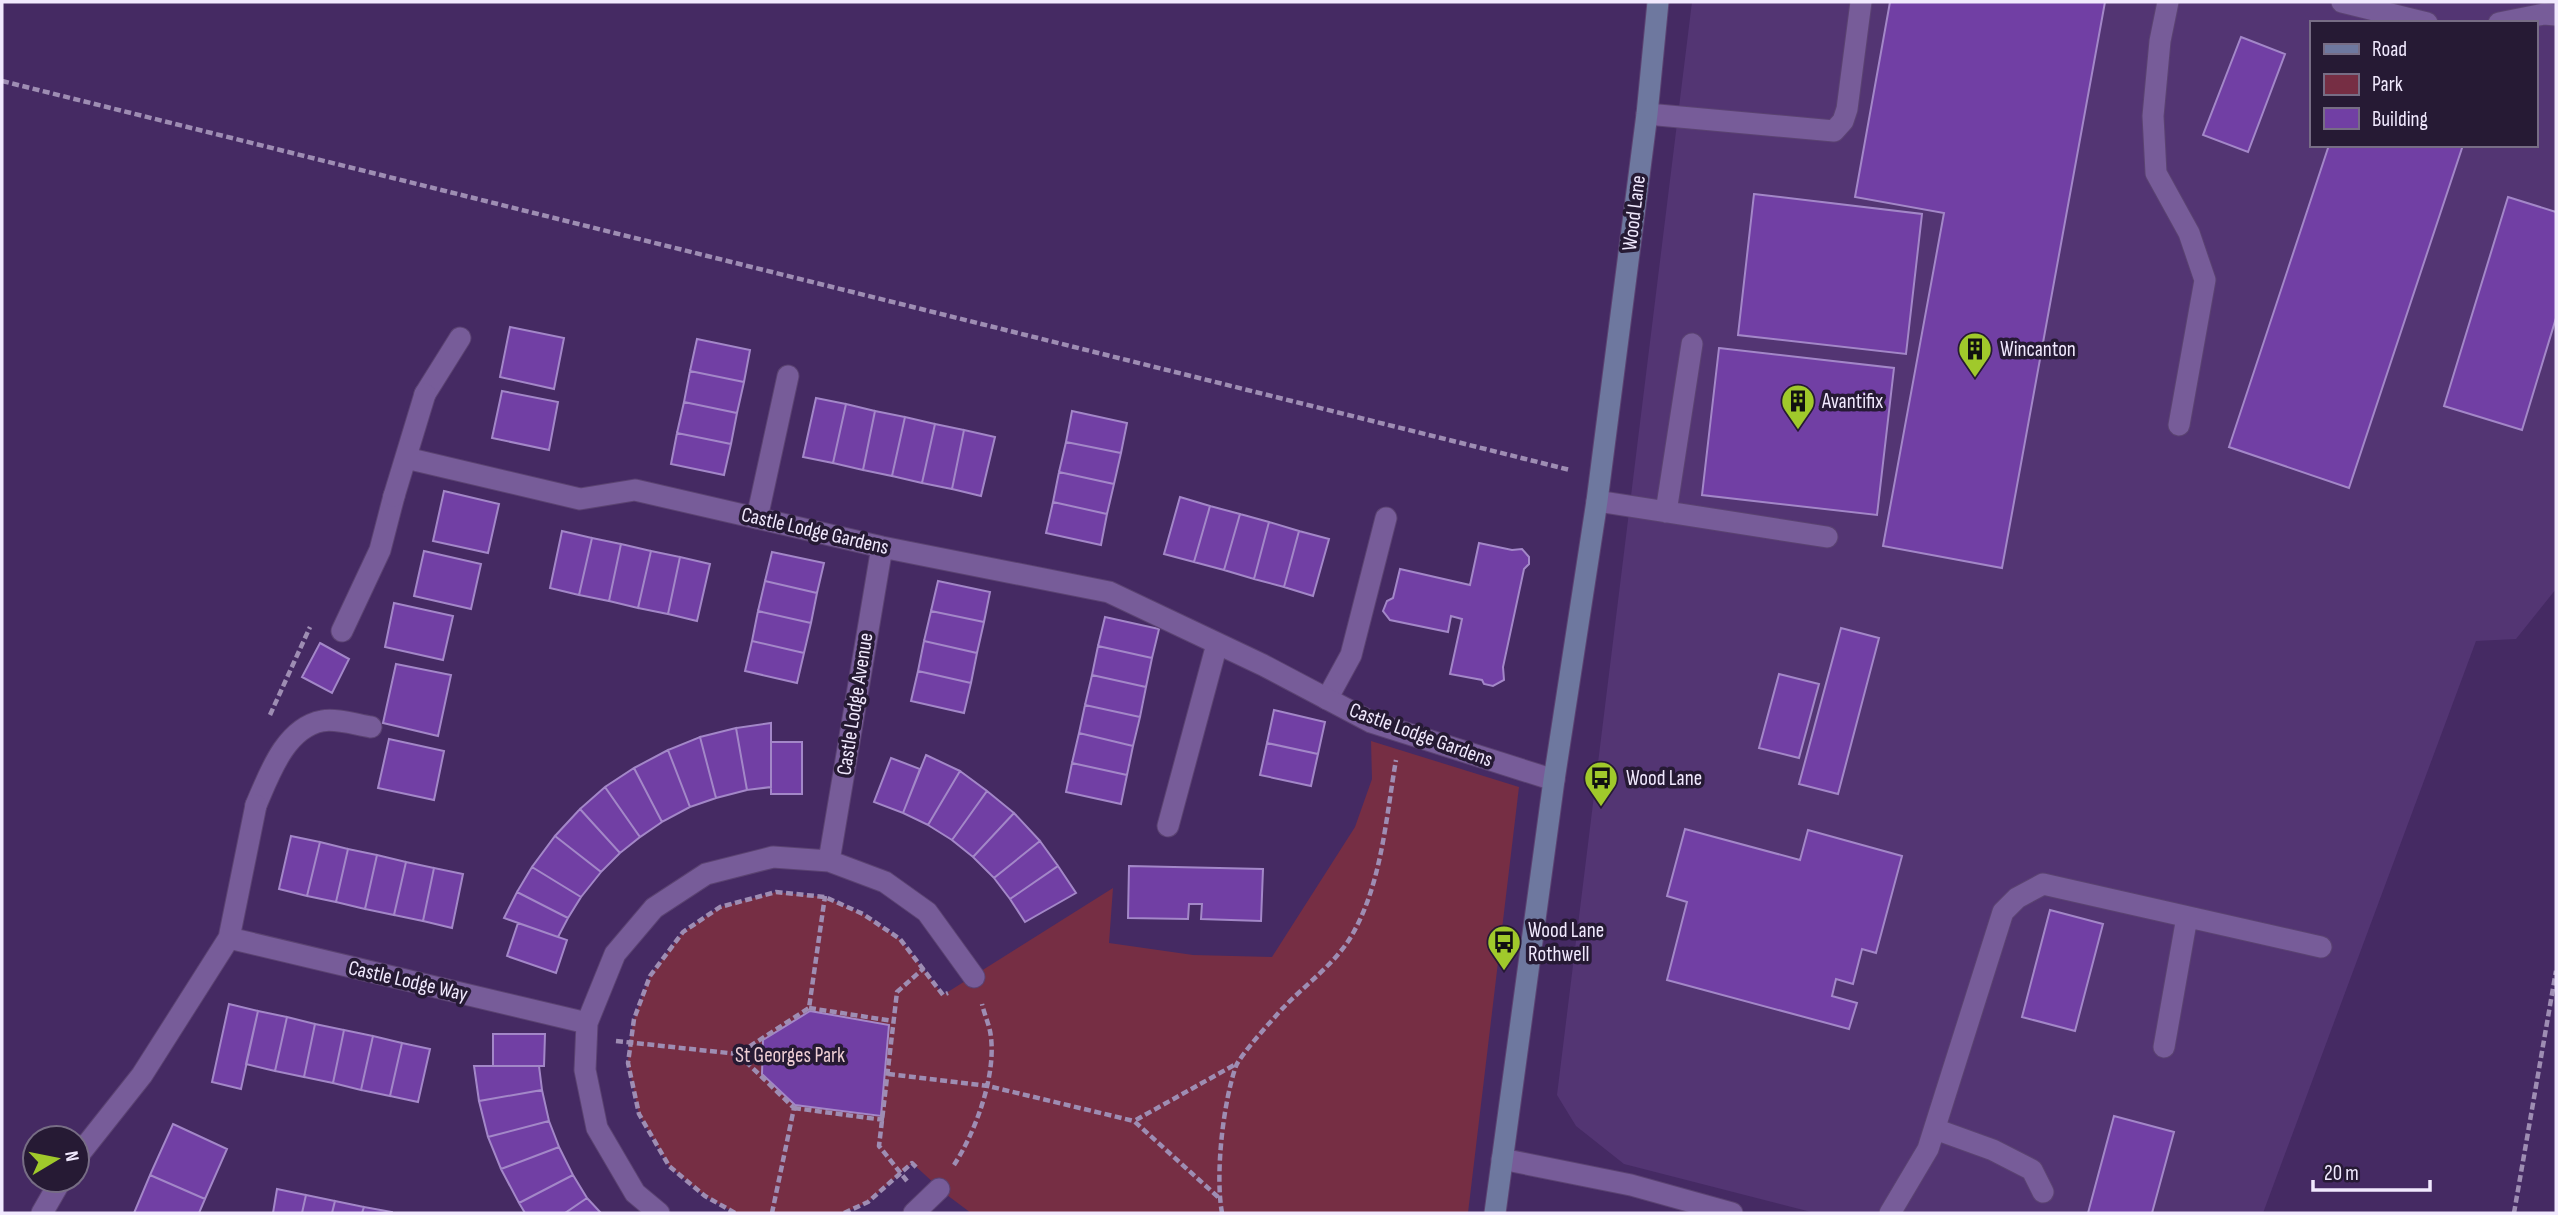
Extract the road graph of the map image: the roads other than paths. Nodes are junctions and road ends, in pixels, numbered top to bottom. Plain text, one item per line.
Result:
1 (1658, 2) edge
2 (1861, 2) edge
3 (2168, 2) edge
4 (2342, 2) edge
5 (2505, 2) edge
6 (2549, 10) edge
7 (2419, 21) edge
8 (2499, 21) edge
9 (2506, 21) edge
10 (1647, 114) junction
11 (460, 338) dead end
12 (1692, 344) dead end
13 (788, 376) dead end
14 (2179, 425) dead end
15 (406, 458) junction
16 (1597, 501) junction
17 (1667, 512) junction
18 (757, 518) junction
19 (1386, 518) dead end
20 (1826, 537) dead end
21 (881, 547) junction
22 (342, 631) dead end
23 (1217, 644) junction
24 (1327, 699) junction
25 (371, 727) dead end
26 (1553, 780) junction
27 (1168, 826) dead end
28 (829, 861) junction
29 (2187, 917) junction
30 (229, 938) junction
31 (2321, 947) dead end
32 (974, 977) road end
33 (587, 1031) junction
34 (2164, 1047) dead end
35 (1935, 1129) junction
36 (91, 1139) edge
37 (1502, 1159) junction
38 (2043, 1192) dead end
39 (53, 1194) edge
40 (42, 1213) edge
41 (659, 1213) edge
42 (1496, 1213) edge
43 (1732, 1213) edge
44 (1889, 1213) edge

1 - 10 street, Wood Lane
2 - 10 street
3 - 14 street
4 - 7 street
5 - 8 street
6 - 9 street
10 - 16 street, Wood Lane
11 - 15 street
12 - 17 street
13 - 18 street
15 - 18 street, Castle Lodge Gardens
15 - 22 street
16 - 17 street
16 - 26 street, Wood Lane
17 - 20 street
18 - 21 street, Castle Lodge Gardens
19 - 24 street
21 - 23 street, Castle Lodge Gardens
21 - 28 street, Castle Lodge Avenue
23 - 24 street, Castle Lodge Gardens
23 - 27 street
24 - 26 street, Castle Lodge Gardens
25 - 30 street
26 - 37 street, Wood Lane
28 - 32 street
28 - 33 street
29 - 31 street
29 - 34 street
29 - 35 street
30 - 33 street, Castle Lodge Way
30 - 36 street
33 - 41 street
35 - 38 street
35 - 44 street
37 - 42 street, Wood Lane
37 - 43 street
39 - 40 street

